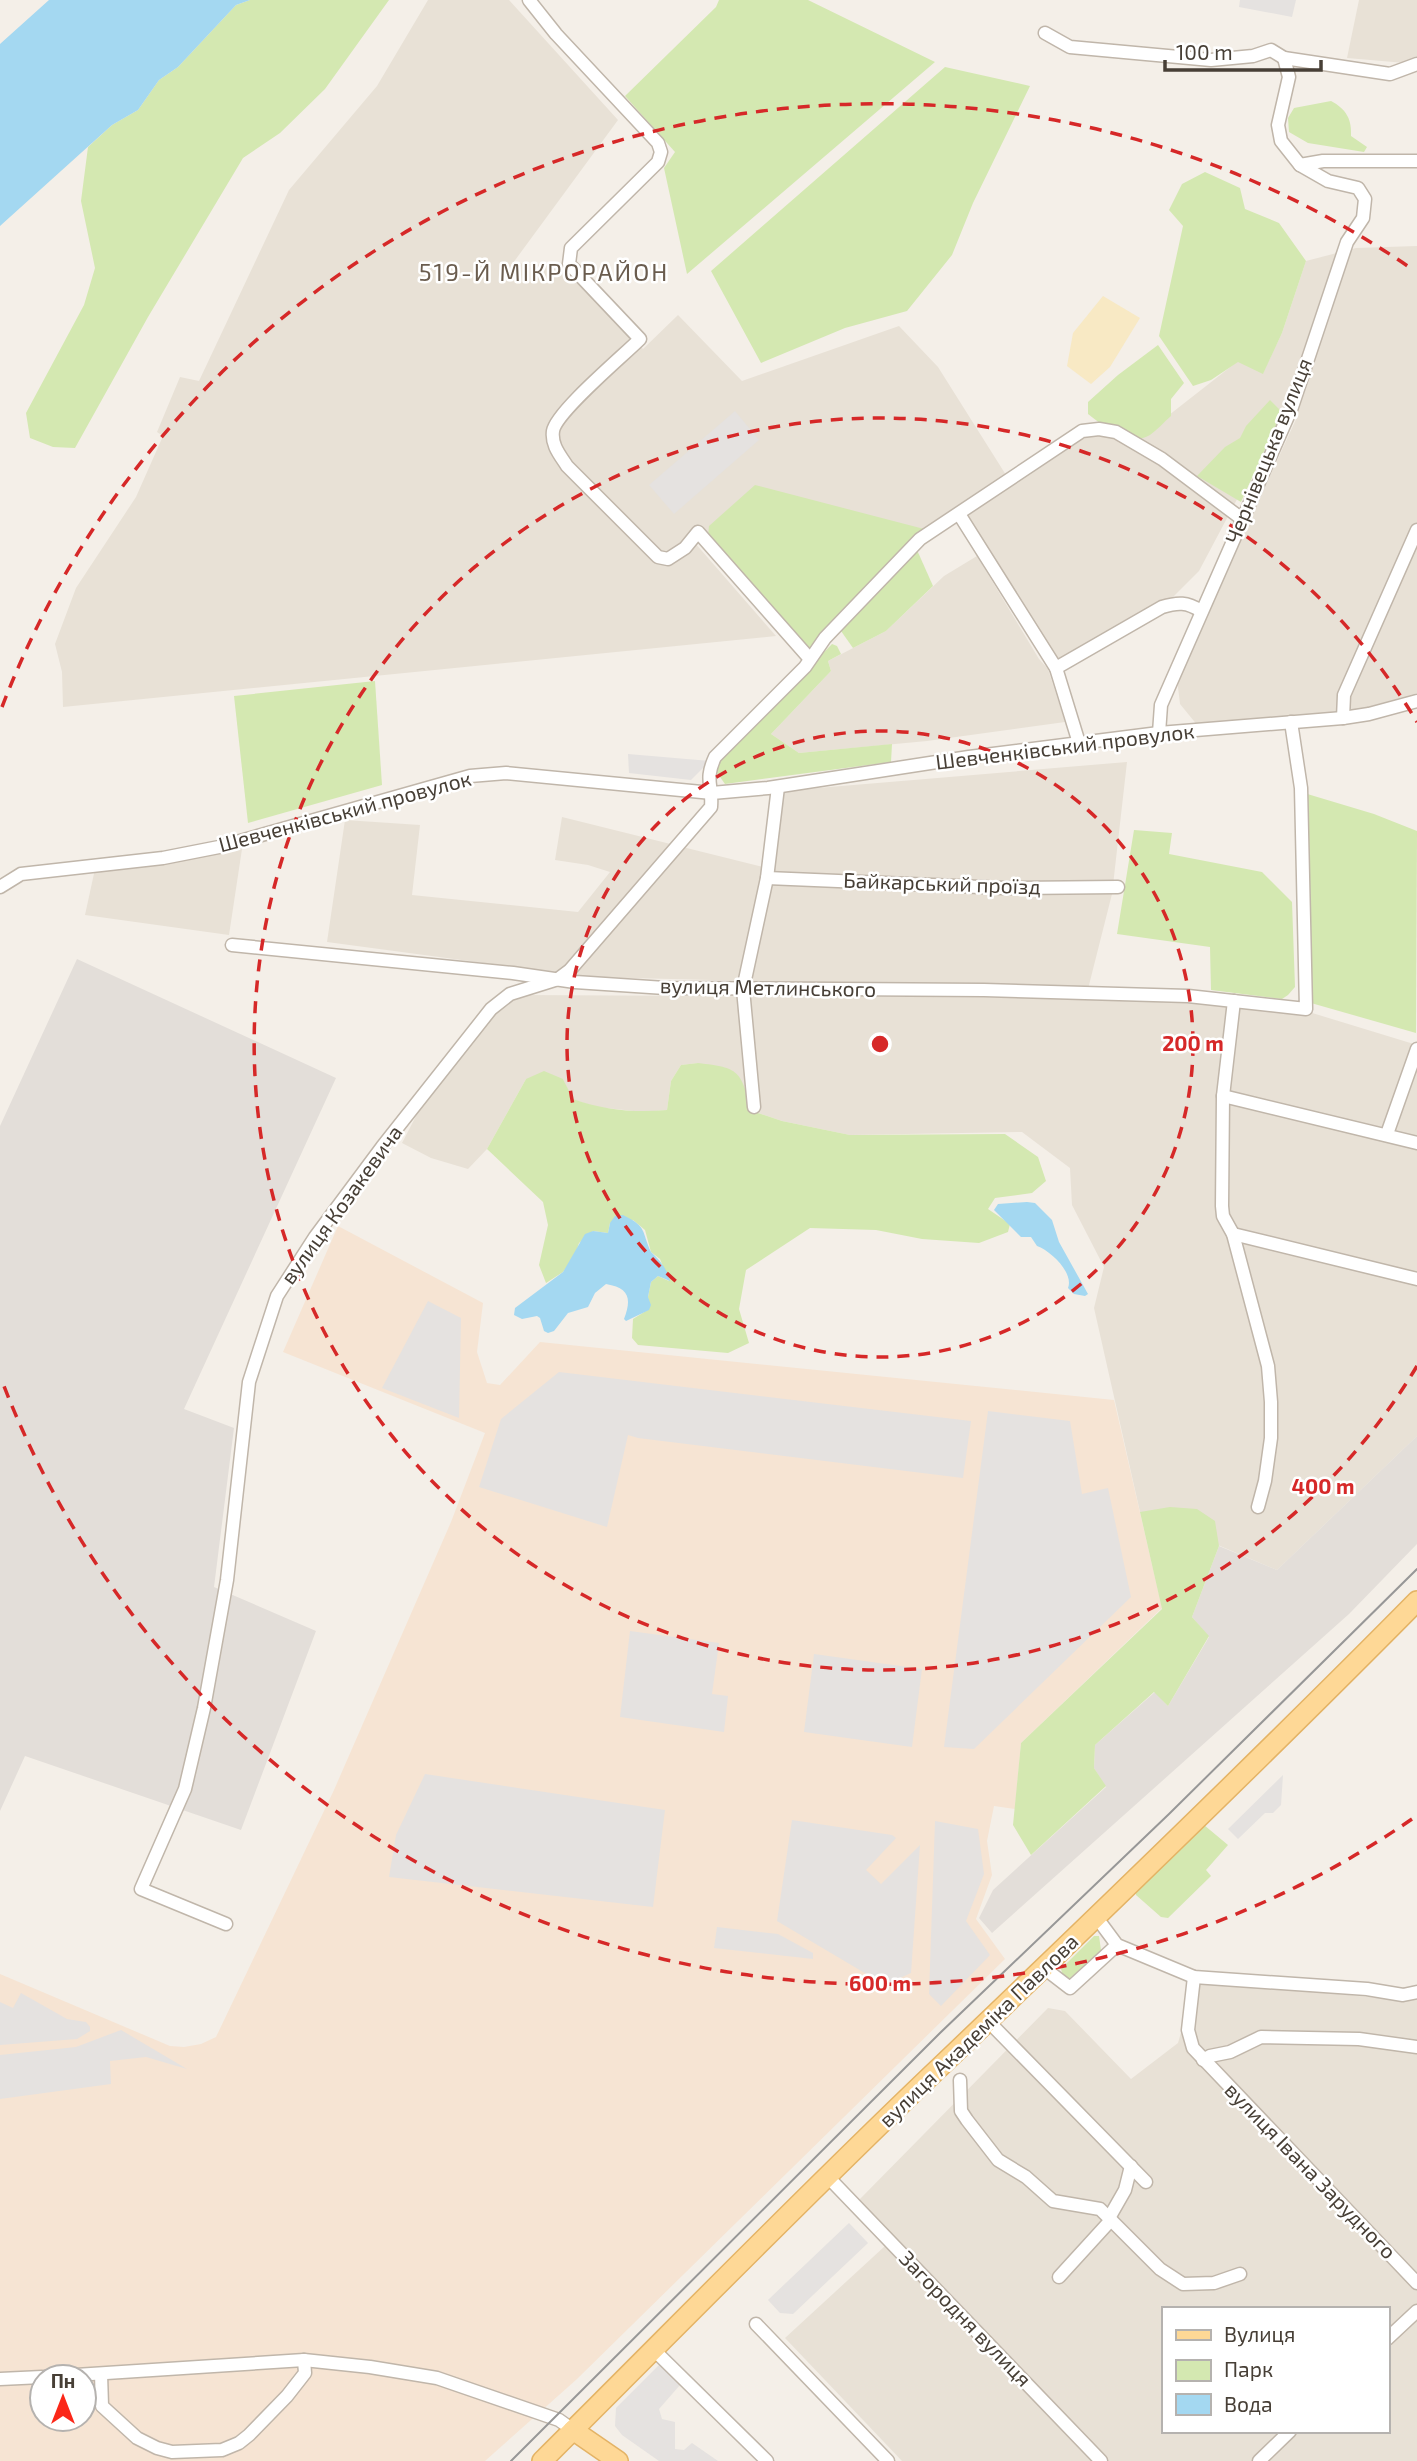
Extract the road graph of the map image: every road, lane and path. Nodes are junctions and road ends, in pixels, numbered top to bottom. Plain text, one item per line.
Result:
1 (528, 0) edge
2 (1045, 33) dead end
3 (1284, 58) junction
4 (1417, 64) edge
5 (1417, 161) edge
6 (1300, 165) junction
7 (959, 514) junction
8 (1242, 519) junction
9 (1417, 530) edge
10 (1201, 611) junction
11 (807, 663) junction
12 (1056, 668) junction
13 (1417, 701) edge
14 (1343, 718) junction
15 (1291, 722) junction
16 (1159, 733) junction
17 (1079, 743) junction
18 (778, 787) junction
19 (712, 793) junction
20 (766, 878) junction
21 (0, 887) edge
22 (1118, 887) dead end
23 (232, 945) dead end
24 (558, 979) junction
25 (743, 989) junction
26 (1234, 1001) junction
27 (1417, 1049) edge
28 (1223, 1096) junction
29 (754, 1107) dead end
30 (1387, 1134) junction
31 (1417, 1143) edge
32 (1233, 1234) junction
33 (1417, 1279) edge
34 (1258, 1507) dead end
35 (1417, 1601) edge
36 (1097, 1918) junction
37 (226, 1924) dead end
38 (1117, 1945) junction
39 (1044, 1968) junction
40 (1194, 1977) junction
41 (1417, 1992) edge
42 (988, 2021) junction
43 (1417, 2047) edge
44 (1203, 2060) junction
45 (960, 2080) dead end
46 (1131, 2166) junction
47 (828, 2178) junction
48 (1146, 2182) dead end
49 (1110, 2219) junction
50 (1240, 2274) dead end
51 (1059, 2277) dead end
52 (1417, 2283) edge
53 (1417, 2311) edge
54 (756, 2324) dead end
55 (1389, 2338) edge
56 (654, 2350) junction
57 (304, 2360) junction
58 (100, 2374) joint
59 (28, 2378) edge
60 (0, 2379) edge
61 (573, 2430) junction
62 (1288, 2433) edge
63 (542, 2461) edge
64 (618, 2461) edge
65 (767, 2461) edge
66 (888, 2461) edge
67 (1101, 2461) edge
68 (1259, 2461) edge

1 - 11 street
2 - 3 street
3 - 4 street
3 - 6 street, Чернівецька вулиця
5 - 6 street
6 - 8 street, Чернівецька вулиця
7 - 8 street
7 - 11 street
7 - 12 street
8 - 10 street, Чернівецька вулиця
9 - 14 street
10 - 12 street
10 - 16 street, Чернівецька вулиця
11 - 19 street
12 - 17 street
13 - 14 street, Шевченківський провулок
14 - 15 street, Шевченківський провулок
15 - 16 street, Шевченківський провулок
15 - 26 street, вулиця Метлинського
16 - 17 street, Шевченківський провулок
17 - 18 street, Шевченківський провулок
18 - 19 street, Шевченківський провулок
18 - 20 street
19 - 21 street, Шевченківський провулок
19 - 24 street, вулиця Козакевича
20 - 22 street, Байкарський проїзд
20 - 25 street
23 - 24 street, вулиця Метлинського
24 - 25 street, вулиця Метлинського
24 - 37 street, вулиця Козакевича
25 - 26 street, вулиця Метлинського
25 - 29 street
26 - 28 street
27 - 30 street
28 - 30 street
28 - 32 street
30 - 31 street
32 - 33 street
32 - 34 street
35 - 36 main road, вулиця Академіка Павлова
36 - 38 street
36 - 39 main road, вулиця Академіка Павлова
38 - 39 street
38 - 40 street
39 - 42 main road, вулиця Академіка Павлова
40 - 41 street
40 - 44 street
42 - 46 street
42 - 47 main road, вулиця Академіка Павлова
43 - 44 street
44 - 52 street, вулиця Івана Зарудного
45 - 49 street
46 - 48 street
46 - 49 street
47 - 56 main road, вулиця Академіка Павлова
47 - 67 street, Загородня вулиця
49 - 50 street
49 - 51 street
53 - 55 street
54 - 66 street
56 - 61 main road, вулиця Академіка Павлова
56 - 65 street
57 - 58 street
57 - 58 street
57 - 61 street
59 - 60 street
61 - 63 main road, вулиця Академіка Павлова
61 - 64 main road
62 - 68 street

